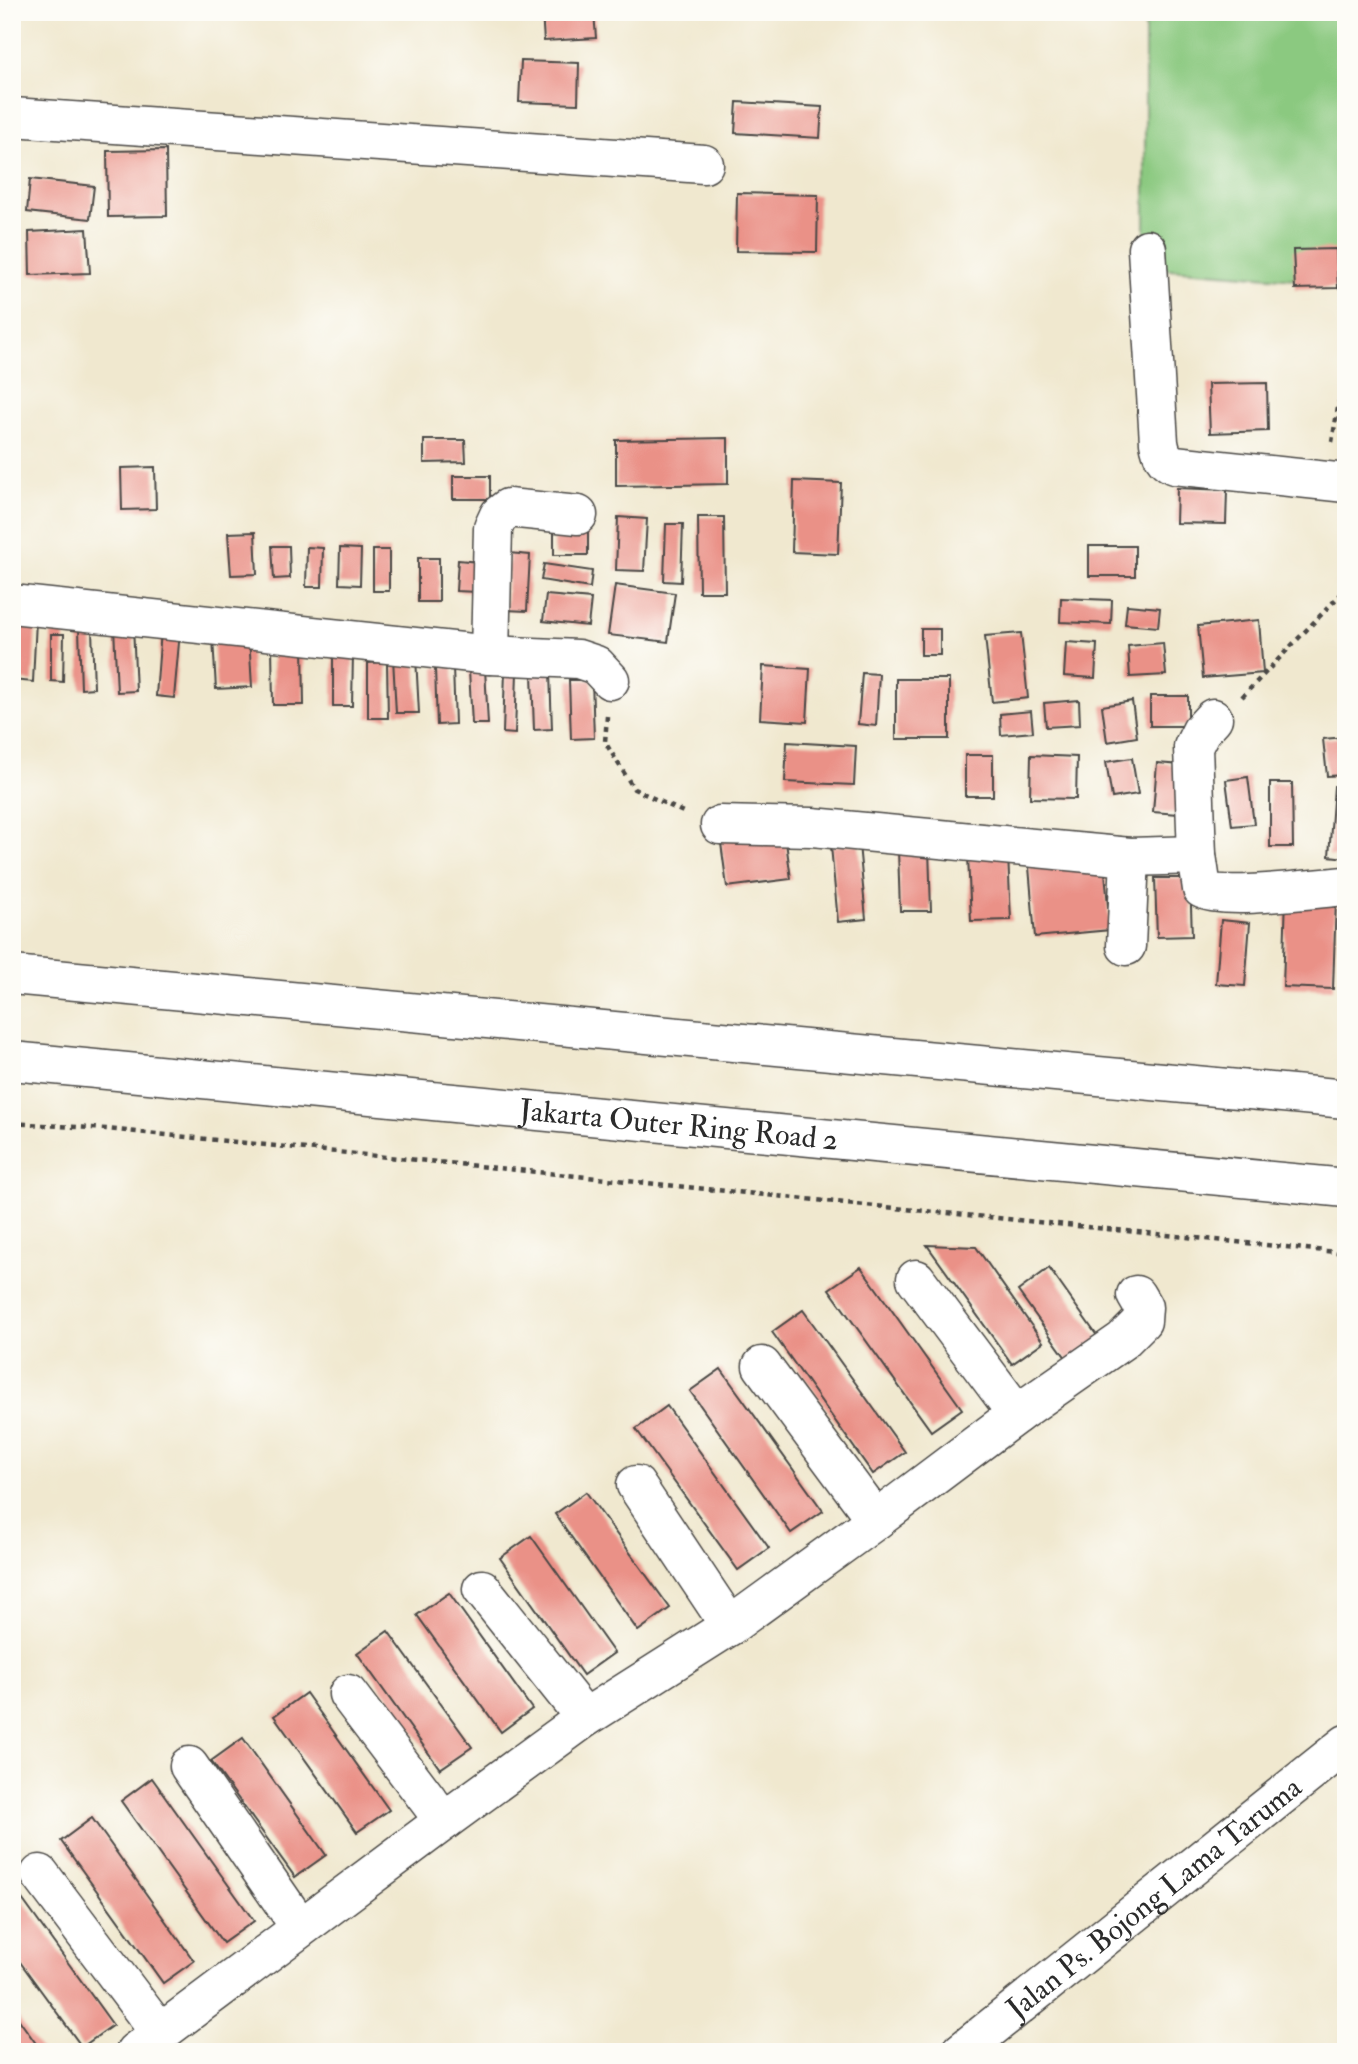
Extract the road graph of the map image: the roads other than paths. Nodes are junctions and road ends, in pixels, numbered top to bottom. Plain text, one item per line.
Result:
1 (12, 117) edge
2 (704, 164) dead end
3 (1147, 249) dead end
4 (1343, 483) edge
5 (578, 514) dead end
6 (12, 604) edge
7 (490, 655) junction
8 (610, 680) road end
9 (1213, 718) road end
10 (720, 825) road end
11 (1197, 855) junction
12 (1130, 857) junction
13 (1346, 887) edge
14 (1126, 946) dead end
15 (12, 975) edge
16 (12, 1061) edge
17 (1346, 1099) edge
18 (1346, 1188) edge
19 (916, 1279) dead end
20 (1136, 1294) dead end
21 (762, 1366) dead end
22 (1017, 1414) junction
23 (636, 1485) dead end
24 (876, 1520) junction
25 (482, 1589) dead end
26 (730, 1626) junction
27 (348, 1694) dead end
28 (585, 1718) junction
29 (1346, 1744) edge
30 (189, 1766) dead end
31 (444, 1821) junction
32 (40, 1874) dead end
33 (300, 1927) junction
34 (147, 2042) edge
35 (961, 2052) edge

1 - 2 main road
3 - 4 main road
5 - 7 main road
6 - 7 main road
7 - 8 main road
9 - 11 main road
10 - 12 main road
11 - 12 main road
11 - 13 main road
12 - 14 main road
15 - 17 main road
16 - 18 main road, Jakarta Outer Ring Road 2
19 - 22 main road
20 - 22 main road
21 - 24 main road
22 - 24 main road
23 - 26 main road
24 - 26 main road
25 - 28 main road
26 - 28 main road
27 - 31 main road
28 - 31 main road
29 - 35 main road, Jalan Ps. Bojong Lama Taruma
30 - 33 main road
31 - 33 main road
32 - 34 main road
33 - 34 main road

